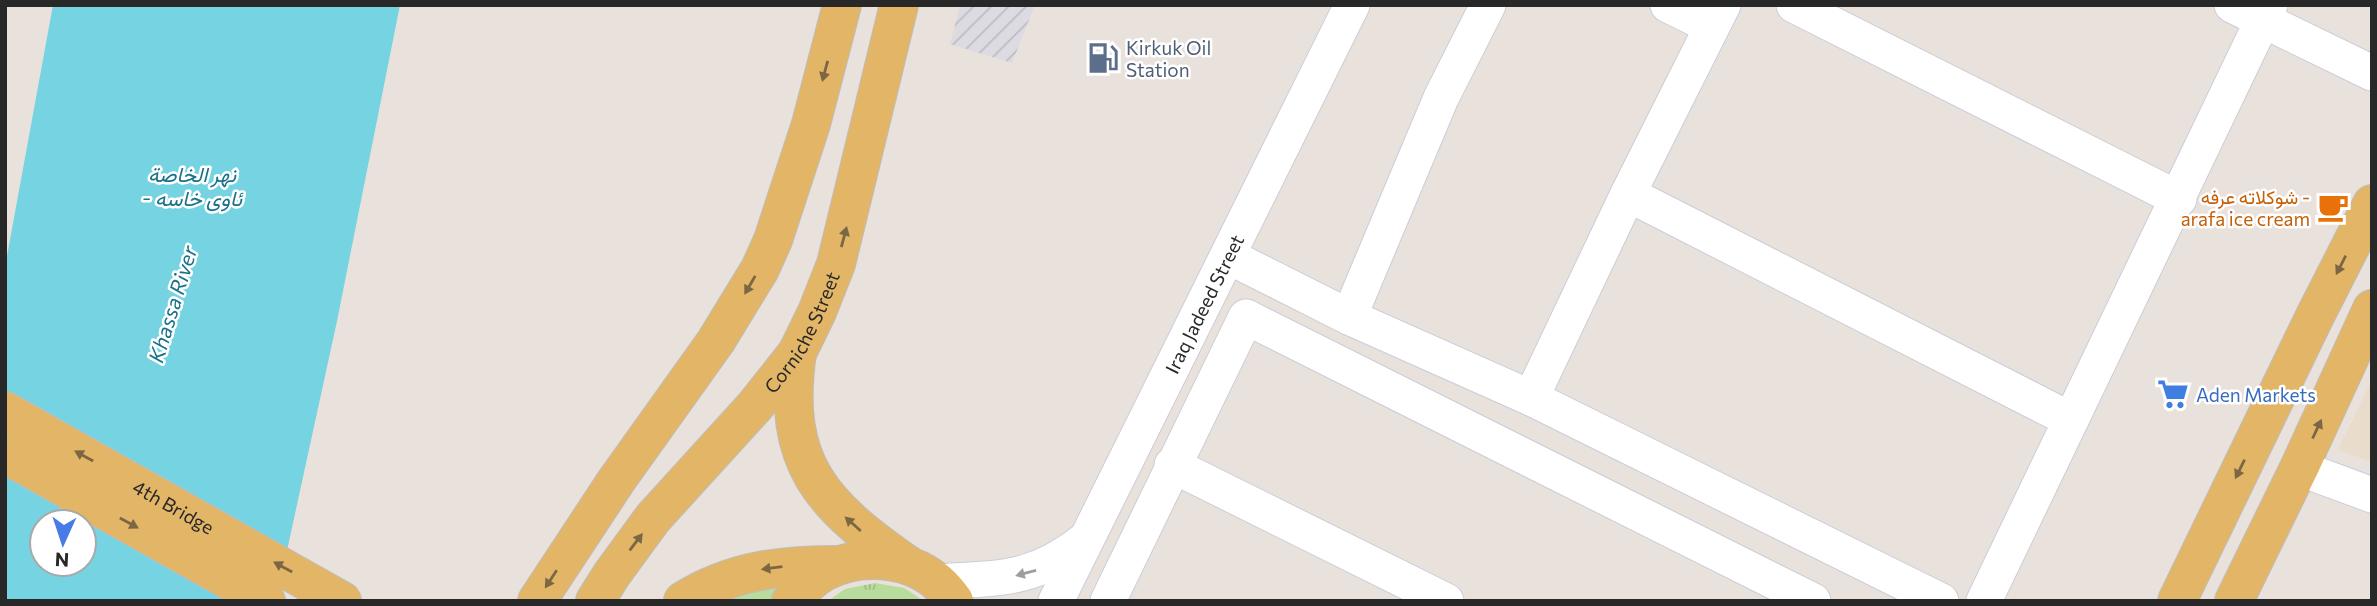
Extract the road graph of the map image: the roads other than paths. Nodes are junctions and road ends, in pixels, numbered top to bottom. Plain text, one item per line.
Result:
1 (842, 5) edge
2 (899, 5) edge
3 (1352, 5) edge
4 (1488, 5) edge
5 (1668, 5) edge
6 (1794, 5) edge
7 (2232, 5) edge
8 (2266, 13) edge
9 (1717, 16) edge
10 (2372, 74) edge
11 (1628, 194) junction
12 (2179, 199) junction
13 (2372, 204) edge
14 (1228, 256) junction
15 (2315, 316) junction
16 (1349, 317) junction
17 (2366, 321) edge
18 (797, 353) junction
19 (1531, 398) junction
20 (5, 411) edge
21 (2071, 420) junction
22 (5, 454) edge
23 (1172, 465) junction
24 (2299, 468) junction
25 (2372, 495) edge
26 (1085, 540) junction
27 (840, 565) junction
28 (933, 583) edge
29 (596, 599) edge
30 (266, 601) edge
31 (342, 601) edge
32 (537, 601) edge
33 (683, 601) edge
34 (791, 601) edge
35 (1056, 601) edge
36 (1108, 601) edge
37 (1446, 601) edge
38 (1812, 601) edge
39 (1941, 601) edge
40 (1984, 601) edge
41 (2176, 601) edge
42 (2234, 601) edge

1 -> 32 main road
18 -> 2 main road, Corniche Street
3 - 14 street, Iraq Jadeed Street
4 - 16 street
5 - 9 street
6 - 12 street
7 - 8 street
8 - 10 street
8 - 12 street
9 - 11 street
11 - 19 street
11 - 21 street
12 - 21 street
13 -> 15 main road
14 - 16 street
14 - 26 street, Iraq Jadeed Street
15 - 17 main road
15 -> 41 main road
16 - 19 street
24 -> 17 main road
28 -> 18 main road
29 -> 18 main road, Corniche Street
19 - 39 street
31 -> 20 main road, 4th Bridge
21 - 40 street
22 -> 30 main road, 4th Bridge
23 - 36 street
23 - 37 street
23 - 38 street
24 - 25 street
24 - 42 main road
26 -> 28 street
26 - 35 street, Iraq Jadeed Street
27 - 28 main road
27 -> 33 main road
27 - 34 main road

